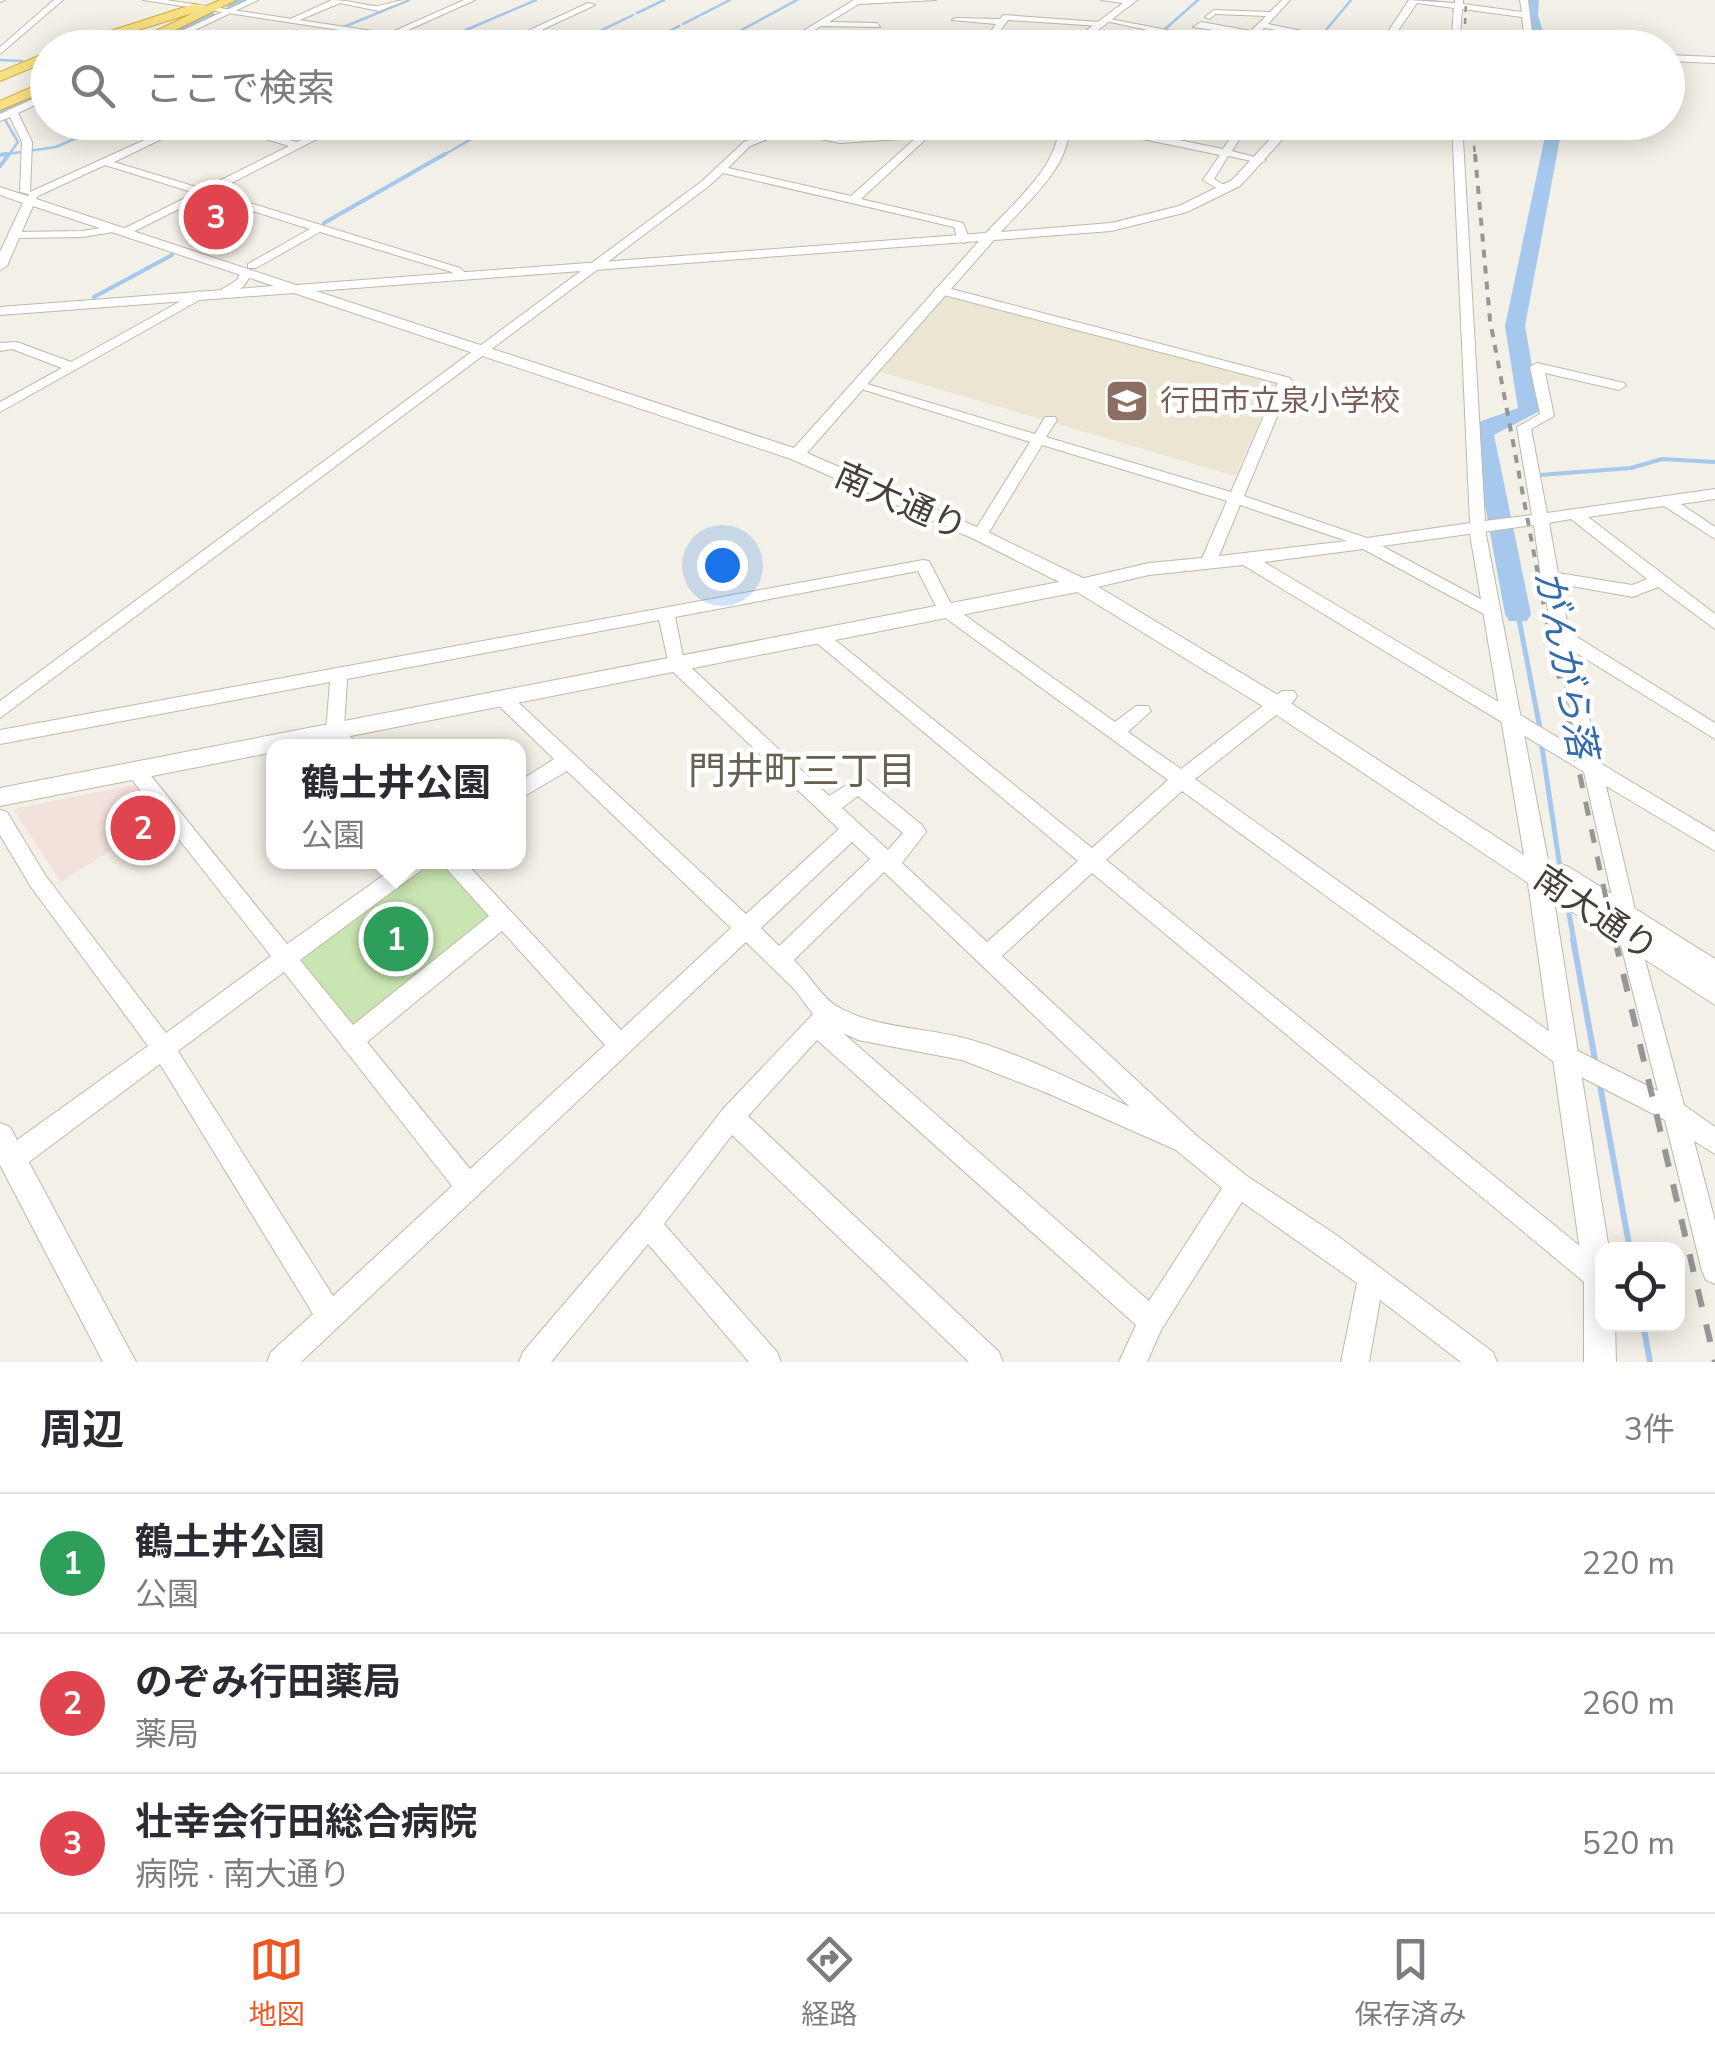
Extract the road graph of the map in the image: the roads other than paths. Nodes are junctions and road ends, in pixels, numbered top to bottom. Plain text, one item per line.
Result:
1 (60, 0) edge
2 (147, 0) edge
3 (254, 0) edge
4 (403, 0) edge
5 (471, 0) edge
6 (932, 0) edge
7 (1105, 0) edge
8 (1286, 0) edge
9 (1414, 0) edge
10 (1524, 0) edge
11 (878, 1) edge
12 (1132, 1) edge
13 (1459, 3) edge
14 (188, 4) edge
15 (591, 4) dead end
16 (228, 6) edge
17 (1272, 14) junction
18 (1524, 15) junction
19 (1209, 17) dead end
20 (292, 20) junction
21 (956, 20) dead end
22 (1002, 22) junction
23 (1102, 22) junction
24 (819, 24) junction
25 (1262, 24) junction
26 (877, 25) junction
27 (1197, 28) dead end
28 (114, 30) edge
29 (114, 30) edge
30 (151, 30) edge
31 (182, 30) edge
32 (362, 30) edge
33 (399, 30) edge
34 (535, 30) edge
35 (809, 30) edge
36 (877, 30) edge
37 (995, 30) edge
38 (1091, 30) edge
39 (1147, 30) edge
40 (1232, 30) edge
41 (1257, 30) edge
42 (1293, 30) edge
43 (1393, 30) edge
44 (1457, 30) edge
45 (1527, 30) edge
46 (0, 51) edge
47 (1685, 59) edge
48 (1715, 60) edge
49 (30, 64) edge
50 (0, 77) edge
51 (30, 93) edge
52 (6, 106) edge
53 (0, 118) edge
54 (152, 140) edge
55 (280, 140) edge
56 (311, 140) edge
57 (757, 140) edge
58 (917, 140) edge
59 (1062, 140) edge
60 (1165, 140) edge
61 (1234, 140) edge
62 (1278, 140) edge
63 (1457, 140) edge
64 (299, 146) junction
65 (1225, 153) junction
66 (1261, 160) junction
67 (104, 162) junction
68 (721, 169) junction
69 (0, 188) edge
70 (1225, 190) junction
71 (206, 192) junction
72 (29, 196) junction
73 (853, 200) junction
74 (321, 227) junction
75 (124, 230) junction
76 (14, 235) junction
77 (988, 238) junction
78 (964, 240) junction
79 (0, 266) edge
80 (594, 266) junction
81 (248, 270) junction
82 (462, 276) junction
83 (402, 280) junction
84 (316, 286) junction
85 (292, 288) junction
86 (940, 290) junction
87 (223, 294) junction
88 (199, 295) junction
89 (376, 306) junction
90 (0, 311) edge
91 (486, 345) junction
92 (0, 347) edge
93 (72, 367) junction
94 (859, 386) junction
95 (1620, 386) dead end
96 (0, 408) edge
97 (1050, 420) dead end
98 (1037, 442) junction
99 (801, 451) junction
100 (1715, 494) edge
101 (1238, 499) junction
102 (1665, 500) junction
103 (1574, 514) junction
104 (1540, 518) junction
105 (1478, 528) junction
106 (982, 531) junction
107 (1715, 534) edge
108 (1364, 542) junction
109 (1246, 559) junction
110 (1209, 560) junction
111 (1549, 577) junction
112 (1660, 580) junction
113 (1088, 584) junction
114 (946, 610) junction
115 (1493, 613) junction
116 (666, 614) junction
117 (1715, 623) edge
118 (1561, 635) junction
119 (818, 636) junction
120 (676, 664) junction
121 (339, 674) junction
122 (502, 698) junction
123 (1282, 700) junction
124 (1142, 710) dead end
125 (0, 711) edge
126 (1511, 718) junction
127 (1115, 732) junction
128 (1715, 732) edge
129 (0, 737) edge
130 (342, 739) edge
131 (266, 750) edge
132 (568, 760) junction
133 (1591, 768) junction
134 (136, 770) junction
135 (1182, 778) junction
136 (526, 787) edge
137 (0, 797) edge
138 (828, 806) junction
139 (0, 818) edge
140 (852, 829) junction
141 (1715, 842) edge
142 (1092, 860) junction
143 (887, 862) junction
144 (407, 869) edge
145 (459, 869) edge
146 (1554, 877) junction
147 (504, 918) junction
148 (1628, 926) junction
149 (746, 928) junction
150 (987, 956) junction
151 (286, 958) junction
152 (779, 960) junction
153 (1715, 973) edge
154 (1715, 994) edge
155 (819, 1017) junction
156 (351, 1041) junction
157 (620, 1045) junction
158 (165, 1050) junction
159 (1566, 1057) junction
160 (1676, 1113) junction
161 (731, 1117) junction
162 (1715, 1142) edge
163 (1188, 1145) junction
164 (6, 1148) edge
165 (1238, 1186) junction
166 (468, 1188) junction
167 (648, 1225) junction
168 (1595, 1251) edge
169 (1715, 1270) edge
170 (1595, 1275) edge
171 (1371, 1277) junction
172 (330, 1316) junction
173 (1152, 1321) junction
174 (1600, 1332) edge
175 (544, 1357) edge
176 (120, 1362) edge
177 (280, 1362) edge
178 (766, 1362) edge
179 (989, 1362) edge
180 (1132, 1362) edge
181 (1355, 1362) edge
182 (1482, 1362) edge
183 (1600, 1362) edge

1 - 46 street
2 - 14 street
3 - 16 street
4 - 20 street
5 - 33 street
6 - 11 street
7 - 12 street
8 - 17 street
9 - 13 street
9 - 43 street
10 - 18 street
11 - 24 street
11 - 26 street
12 - 23 street
13 - 18 street
13 - 44 street
14 - 16 highway
14 - 28 highway
14 - 29 highway
14 - 30 highway
15 - 34 street
16 - 20 street
16 - 31 street
17 - 19 street
17 - 25 street
18 - 45 street
20 - 32 street
21 - 22 street
22 - 23 street
22 - 37 street
23 - 38 street
23 - 39 street
24 - 26 street
24 - 35 street
25 - 41 street
25 - 42 street
26 - 36 street
27 - 40 street
47 - 48 street
49 - 50 highway
51 - 52 highway
52 - 53 street
52 - 72 street
54 - 67 street
55 - 64 street
56 - 64 street
57 - 68 street
58 - 73 street
59 - 77 street
60 - 65 street
61 - 65 street
62 - 66 street
63 - 105 street
64 - 71 street
65 - 66 street
65 - 70 street
66 - 70 street
67 - 71 street
67 - 72 street
68 - 73 street
68 - 80 street
69 - 72 street, 南大通り
70 - 77 street
71 - 74 street
71 - 75 street
72 - 75 street, 南大通り
72 - 76 street
73 - 78 street
74 - 81 street
74 - 82 street
75 - 76 street
75 - 81 street, 南大通り
76 - 79 street
77 - 78 street
77 - 86 street
78 - 80 street
80 - 82 street
80 - 91 street
81 - 84 street, 南大通り
81 - 85 street, 南大通り
81 - 87 street
82 - 83 street
83 - 84 street
83 - 89 street
84 - 85 street
84 - 89 street, 南大通り
85 - 87 street
85 - 91 street, 南大通り
86 - 94 street
86 - 101 street
87 - 88 street
88 - 90 street
88 - 93 street
89 - 91 street, 南大通り
91 - 99 street, 南大通り
91 - 125 street
92 - 93 street
93 - 96 street
94 - 98 street
94 - 99 street
95 - 104 street
97 - 98 street
98 - 101 street
98 - 106 street
99 - 106 street, 南大通り
100 - 102 street
101 - 108 street
101 - 110 street
102 - 103 street
102 - 107 street
103 - 104 street
103 - 112 street
104 - 105 street
104 - 111 street
105 - 108 street
105 - 115 street
106 - 113 street, 南大通り
108 - 109 street
108 - 115 street
109 - 110 street
109 - 126 street
110 - 113 street
111 - 112 street
111 - 118 street
112 - 117 street
113 - 114 street
113 - 123 street, 南大通り
114 - 116 street
114 - 119 street
114 - 127 street
115 - 126 street
116 - 120 street
116 - 121 street
118 - 128 street
118 - 133 street
119 - 120 street
119 - 142 street
120 - 122 street
120 - 138 street
121 - 129 street
121 - 130 street
122 - 130 street
122 - 132 street
123 - 135 street
123 - 146 street, 南大通り
124 - 127 street
126 - 133 street
126 - 146 street
127 - 135 street
131 - 134 street
132 - 136 street
132 - 149 street
133 - 141 street
133 - 148 street
134 - 137 street
134 - 151 street
135 - 142 street
135 - 159 street
138 - 140 street
138 - 143 street
139 - 158 street
140 - 143 street
140 - 149 street
142 - 150 street
142 - 170 street
143 - 150 street
143 - 152 street
144 - 151 street
145 - 147 street
146 - 148 street, 南大通り
146 - 159 street
147 - 156 street
147 - 157 street
148 - 153 street, 南大通り
148 - 154 street, 南大通り
148 - 160 street
149 - 152 street
149 - 157 street
150 - 163 street
151 - 156 street
151 - 158 street
152 - 155 street
155 - 161 street
155 - 163 street
155 - 173 street
156 - 166 street
157 - 166 street
158 - 164 street
158 - 172 street
159 - 160 street
159 - 168 street
160 - 162 street
160 - 169 street
161 - 167 street
161 - 179 street
163 - 165 street
164 - 176 street
165 - 171 street
165 - 173 street
166 - 172 street
167 - 175 street
167 - 178 street
171 - 181 street
171 - 182 street
172 - 177 street
173 - 180 street
174 - 183 street

